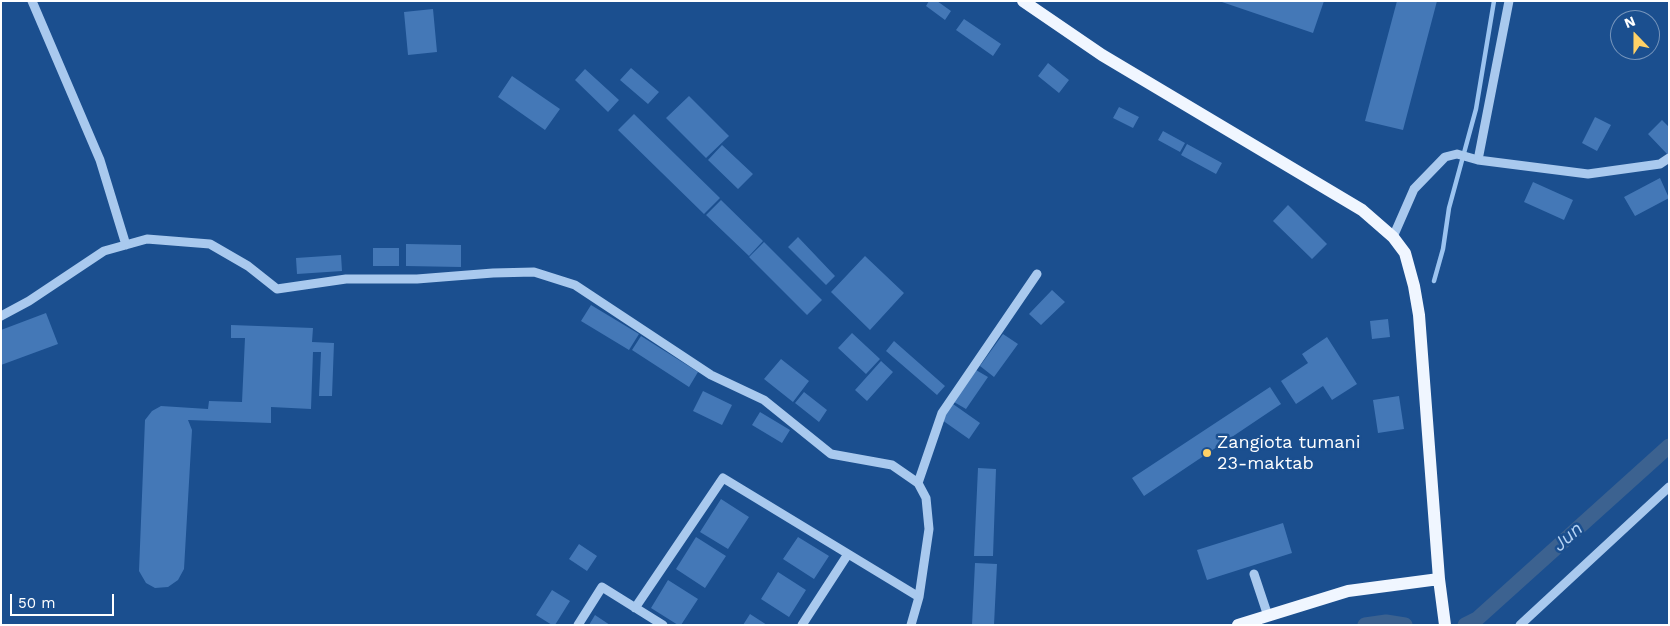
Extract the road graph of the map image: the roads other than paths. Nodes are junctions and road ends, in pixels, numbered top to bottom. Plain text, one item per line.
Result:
1 (32, 1) edge
2 (1023, 1) edge
3 (1509, 1) edge
4 (1474, 158) junction
5 (1669, 158) edge
6 (1393, 237) junction
7 (126, 245) junction
8 (1037, 274) dead end
9 (1, 316) edge
10 (918, 483) junction
11 (1669, 487) edge
12 (848, 554) junction
13 (1254, 574) dead end
14 (1439, 579) junction
15 (919, 597) junction
16 (635, 608) junction
17 (1268, 616) junction
18 (1444, 621) edge
19 (578, 625) edge
20 (663, 625) edge
21 (802, 625) edge
22 (912, 625) edge
23 (1238, 625) edge
24 (1520, 625) edge

1 - 7 street
2 - 6 main road
3 - 4 street
4 - 5 street
4 - 6 street
6 - 14 main road
7 - 9 street
7 - 10 street
8 - 10 street
10 - 15 street
11 - 24 street
12 - 15 street
12 - 16 street
12 - 21 street
13 - 17 street
14 - 17 main road
14 - 18 main road
15 - 22 street
16 - 19 street
16 - 20 street
17 - 23 main road

